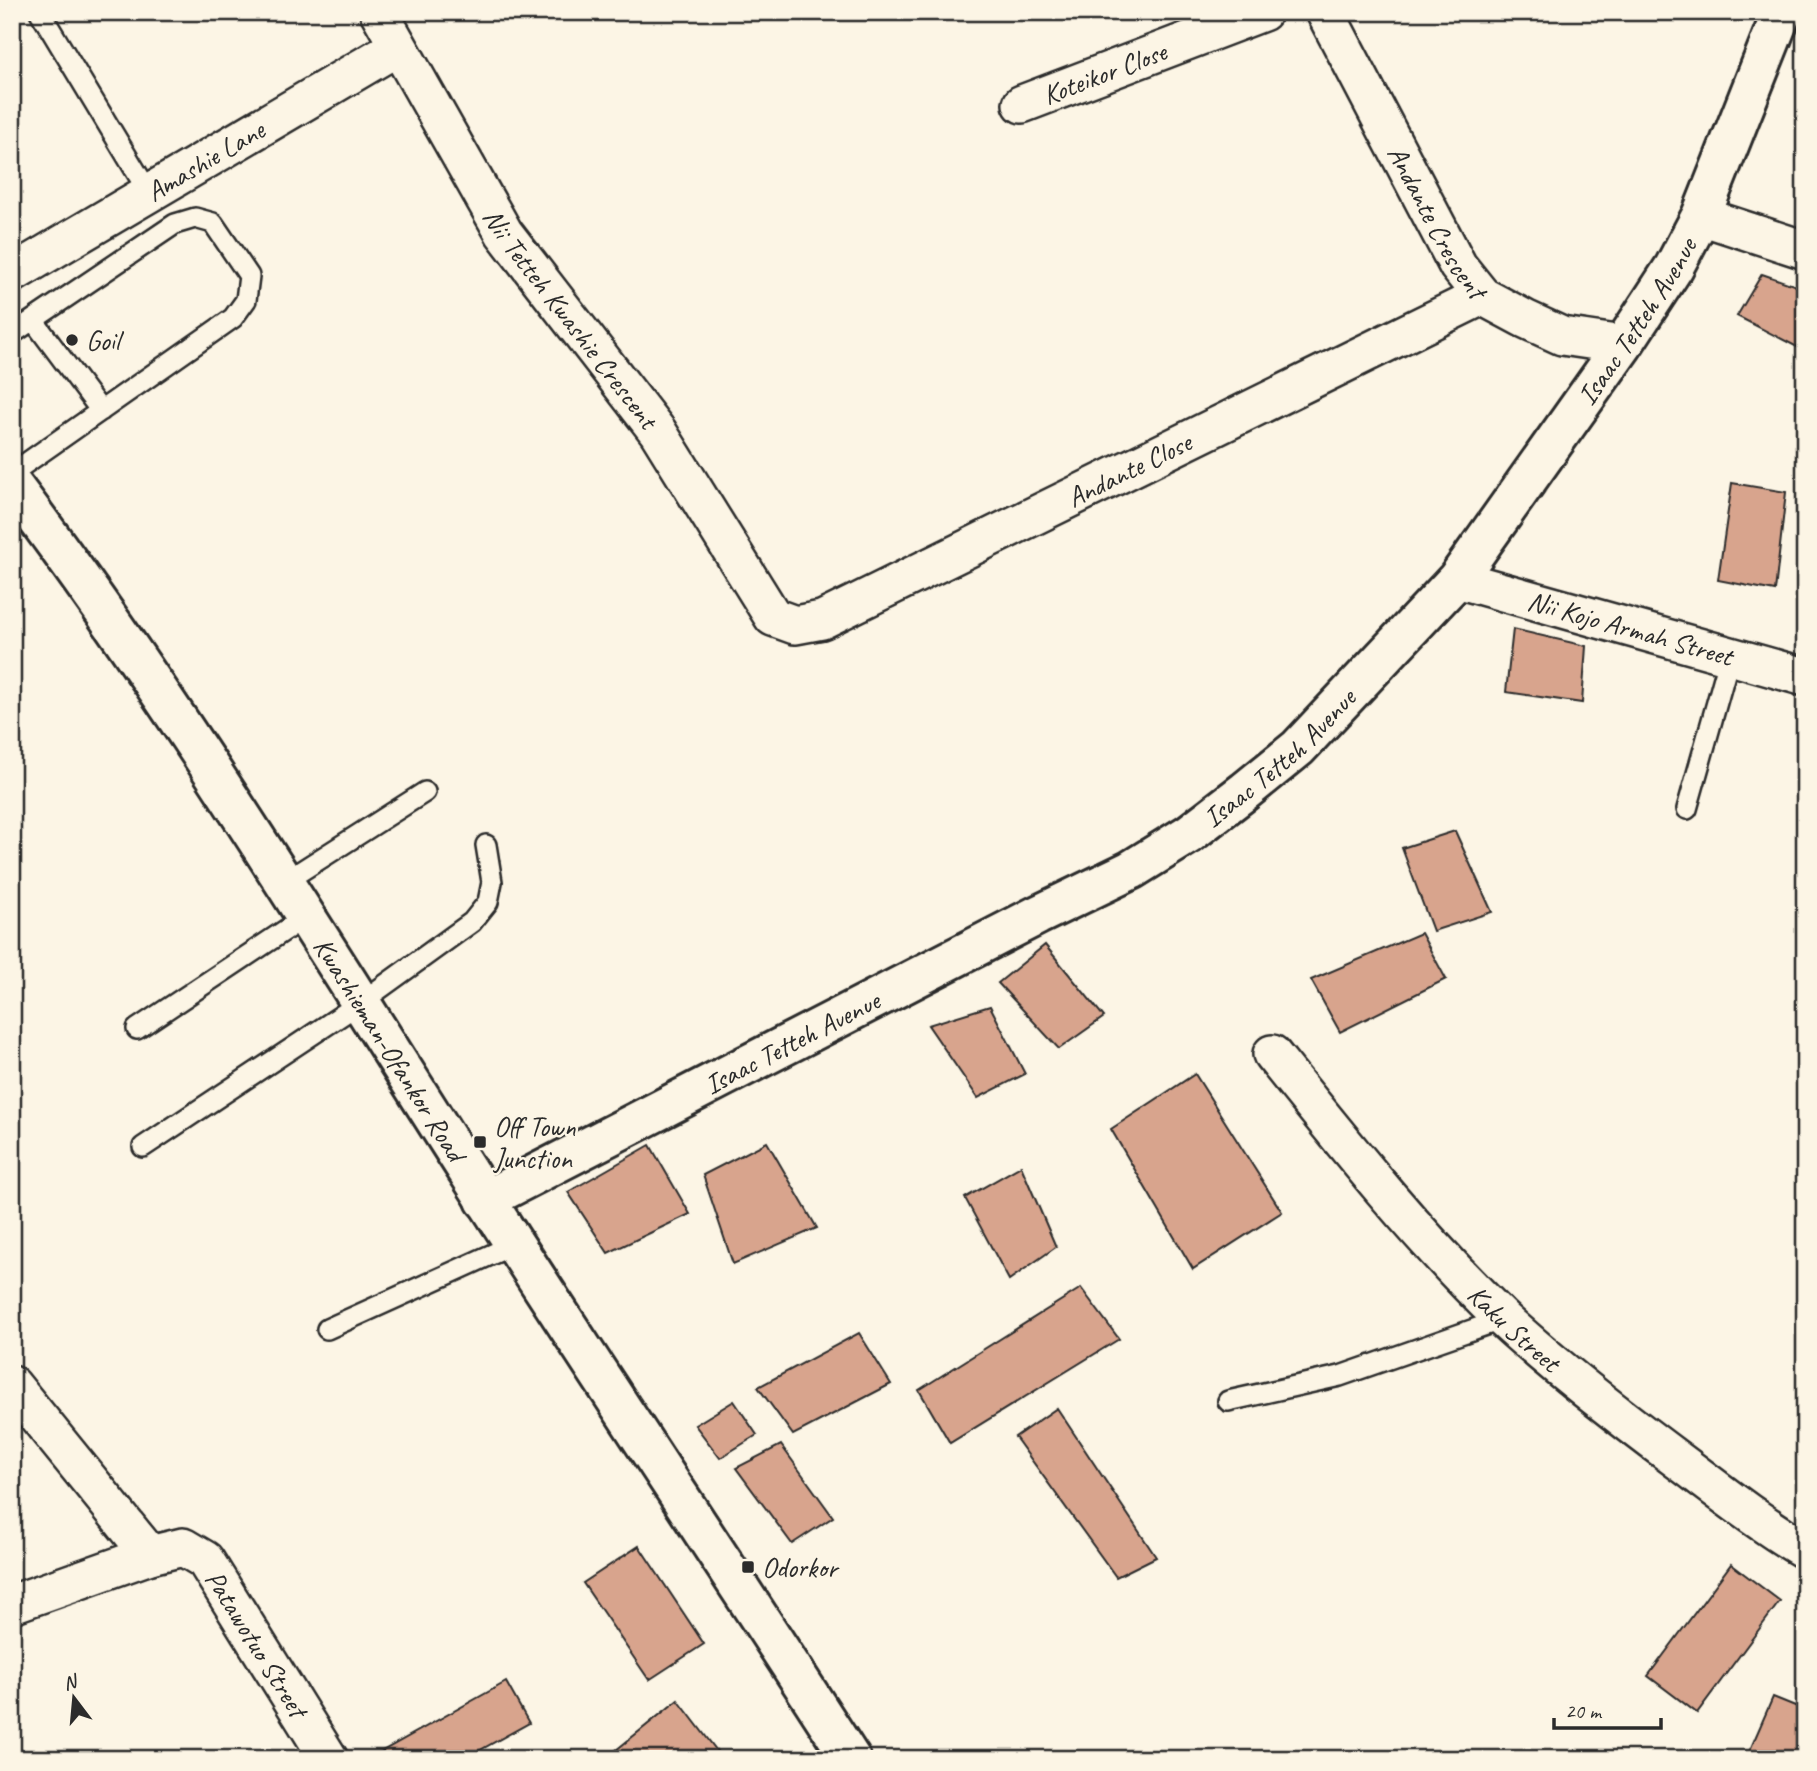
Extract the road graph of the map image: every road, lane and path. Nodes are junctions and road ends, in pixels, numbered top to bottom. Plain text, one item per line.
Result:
1 (40, 12) edge
2 (379, 12) edge
3 (1263, 12) edge
4 (1325, 12) edge
5 (1782, 12) edge
6 (397, 47) junction
7 (1022, 104) dead end
8 (149, 193) junction
9 (1701, 216) junction
10 (1805, 250) edge
11 (12, 274) edge
12 (1482, 296) junction
13 (33, 320) junction
14 (12, 334) edge
15 (1623, 345) junction
16 (101, 411) junction
17 (12, 473) edge
18 (12, 485) edge
19 (1457, 579) junction
20 (773, 617) joint
21 (1730, 656) junction
22 (1805, 677) edge
23 (425, 792) dead end
24 (1687, 809) dead end
25 (486, 845) dead end
26 (284, 882) junction
27 (305, 917) junction
28 (360, 1003) junction
29 (137, 1029) dead end
30 (1272, 1054) dead end
31 (143, 1147) dead end
32 (485, 1200) junction
33 (515, 1244) junction
34 (1503, 1319) junction
35 (327, 1329) dead end
36 (12, 1385) edge
37 (1228, 1401) dead end
38 (1805, 1550) edge
39 (149, 1555) junction
40 (12, 1604) edge
41 (329, 1759) edge
42 (851, 1759) edge

1 - 8 lane
2 - 6 street, Nii Tetteh Kwashie Crescent
3 - 7 street, Koteikor Close
4 - 12 street, Andante Crescent
5 - 9 street, Isaac Tetteh Avenue
6 - 8 street, Amashie Lane
6 - 20 street, Nii Tetteh Kwashie Crescent
8 - 11 street, Amashie Lane
9 - 10 street
9 - 15 street, Isaac Tetteh Avenue
12 - 15 street, Andante Crescent
12 - 20 street, Andante Close
13 - 14 lane
13 - 16 lane
13 - 16 lane
15 - 19 street, Isaac Tetteh Avenue
16 - 17 lane
18 - 26 street, Kwashieman-Ofankor Road
19 - 21 street, Nii Kojo Armah Street
19 - 32 street, Isaac Tetteh Avenue
21 - 22 street, Nii Kojo Armah Street
21 - 24 lane
23 - 26 lane
25 - 28 lane
26 - 27 street, Kwashieman-Ofankor Road
27 - 28 street, Kwashieman-Ofankor Road
27 - 29 lane
28 - 31 lane
28 - 32 street, Kwashieman-Ofankor Road
30 - 34 street, Kaku Street
32 - 33 street, Kwashieman-Ofankor Road
33 - 35 lane
33 - 42 street, Kwashieman-Ofankor Road
34 - 37 lane
34 - 38 street, Kaku Street
36 - 39 street
39 - 40 street, Patawotuo Street
39 - 41 street, Patawotuo Street

